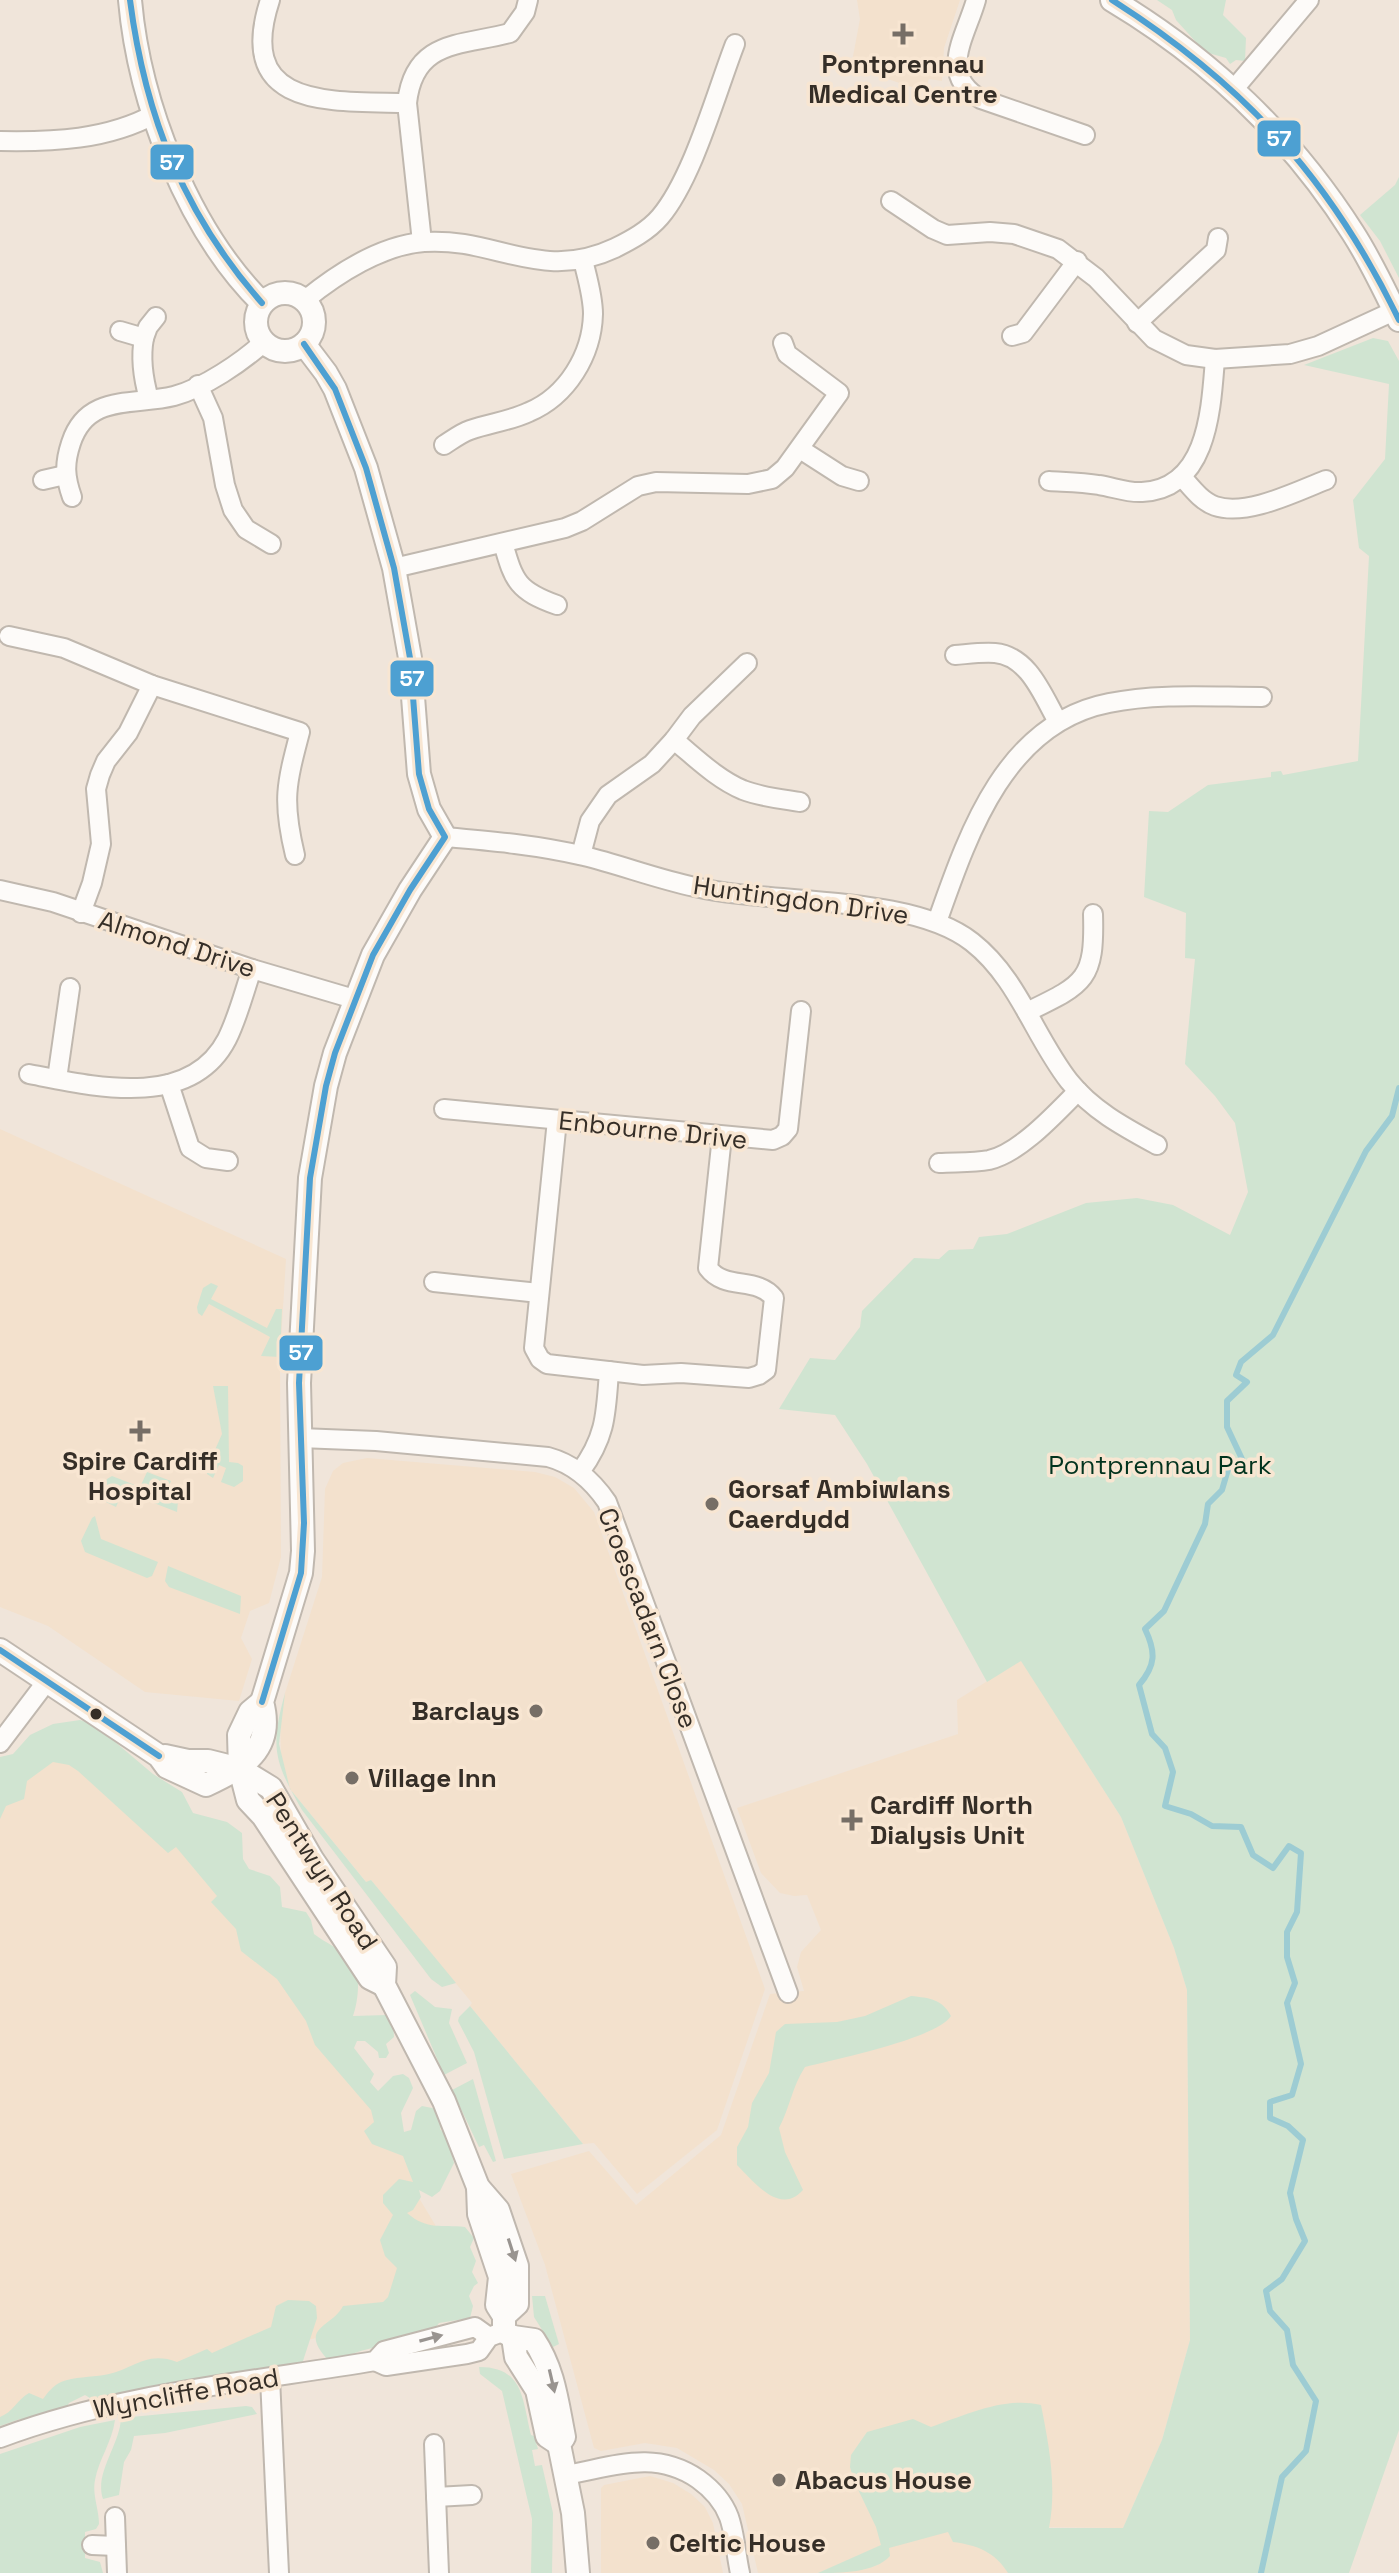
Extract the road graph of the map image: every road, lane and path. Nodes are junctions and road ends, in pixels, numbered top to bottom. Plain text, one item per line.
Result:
1 (130, 0) edge
2 (270, 0) edge
3 (528, 0) edge
4 (976, 0) edge
5 (1112, 0) edge
6 (1309, 0) edge
7 (735, 44) dead end
8 (1234, 89) junction
9 (407, 103) junction
10 (155, 114) junction
11 (1085, 135) dead end
12 (0, 141) edge
13 (891, 201) dead end
14 (1218, 238) dead end
15 (422, 242) junction
16 (583, 260) junction
17 (1077, 261) junction
18 (305, 300) junction
19 (262, 303) junction
20 (1397, 316) edge
21 (156, 317) dead end
22 (1137, 323) junction
23 (120, 331) dead end
24 (1012, 336) dead end
25 (144, 338) junction
26 (264, 342) junction
27 (783, 343) dead end
28 (304, 344) junction
29 (1215, 359) junction
30 (198, 385) junction
31 (149, 399) junction
32 (444, 445) dead end
33 (800, 449) junction
34 (65, 475) junction
35 (1182, 477) junction
36 (43, 480) dead end
37 (1326, 480) dead end
38 (859, 481) dead end
39 (1049, 481) dead end
40 (72, 497) dead end
41 (503, 543) junction
42 (271, 544) dead end
43 (394, 568) junction
44 (557, 605) dead end
45 (9, 636) dead end
46 (955, 655) dead end
47 (747, 663) dead end
48 (152, 685) junction
49 (1262, 697) dead end
50 (1058, 722) junction
51 (674, 740) junction
52 (800, 802) dead end
53 (445, 837) junction
54 (295, 855) dead end
55 (581, 855) junction
56 (0, 890) edge
57 (81, 913) junction
58 (1093, 914) dead end
59 (937, 922) junction
60 (252, 969) junction
61 (70, 988) dead end
62 (354, 999) junction
63 (801, 1011) dead end
64 (1027, 1012) junction
65 (29, 1074) dead end
66 (57, 1079) junction
67 (169, 1084) junction
68 (1078, 1091) junction
69 (444, 1109) dead end
70 (557, 1120) junction
71 (722, 1136) junction
72 (1157, 1145) dead end
73 (228, 1161) dead end
74 (939, 1163) dead end
75 (434, 1282) dead end
76 (539, 1293) junction
77 (609, 1371) junction
78 (300, 1438) junction
79 (580, 1472) junction
80 (0, 1650) edge
81 (47, 1681) junction
82 (0, 1743) edge
83 (240, 1769) junction
84 (788, 1993) dead end
85 (502, 2331) junction
86 (270, 2378) junction
87 (0, 2438) edge
88 (434, 2444) dead end
89 (565, 2475) junction
90 (472, 2495) dead end
91 (436, 2497) junction
92 (115, 2517) dead end
93 (92, 2545) dead end
94 (116, 2546) junction
95 (117, 2573) edge
96 (279, 2573) edge
97 (439, 2573) edge
98 (578, 2573) edge
99 (740, 2573) edge

1 - 10 street
2 - 9 street
3 - 9 street
4 - 11 street
5 - 8 street
6 - 8 street
7 - 16 street
8 - 20 street
9 - 15 street
10 - 12 street
10 - 19 street
13 - 17 street
14 - 22 street
15 - 16 street
15 - 18 street
16 - 32 street
17 - 22 street
17 - 24 street
18 - 19 street
18 - 28 street
19 - 26 street
20 - 29 street
21 - 25 street
22 - 29 street
23 - 25 street
25 - 31 street
26 - 28 street
26 - 30 street
27 - 33 street
28 - 43 street
29 - 35 street
30 - 31 street
30 - 42 street
31 - 34 street
33 - 38 street
33 - 41 street
34 - 36 street
34 - 40 street
35 - 37 street
35 - 39 street
41 - 43 street
41 - 44 street
43 - 53 street
45 - 48 street
46 - 50 street
47 - 51 street
48 - 54 street
48 - 57 street
49 - 50 street
50 - 59 street
51 - 52 street
51 - 55 street
53 - 55 street, Huntingdon Drive
53 - 62 street
55 - 59 street, Huntingdon Drive
56 - 57 street, Almond Drive
57 - 60 street, Almond Drive
58 - 64 street
59 - 64 street, Huntingdon Drive
60 - 62 street, Almond Drive
60 - 67 street
61 - 66 street
62 - 78 street
63 - 71 street, Enbourne Drive
64 - 68 street, Huntingdon Drive
65 - 66 street
66 - 67 street
67 - 73 street
68 - 72 street, Huntingdon Drive
68 - 74 street
69 - 70 street, Enbourne Drive
70 - 71 street, Enbourne Drive
70 - 76 street
71 - 77 street
75 - 76 street
76 - 77 street
77 - 79 street
78 - 79 street, Croescadarn Close
78 - 83 street
79 - 84 street, Croescadarn Close
80 - 81 street, Pentwyn Road
81 - 82 street
81 - 83 street, Pentwyn Road
83 - 85 street, Pentwyn Road
85 - 86 street, Wyncliffe Road
85 - 89 street
86 - 87 street, Wyncliffe Road
86 - 96 street
88 - 91 street
89 - 98 street
89 - 99 street
90 - 91 street
91 - 97 street
92 - 94 street
93 - 94 street
94 - 95 street

